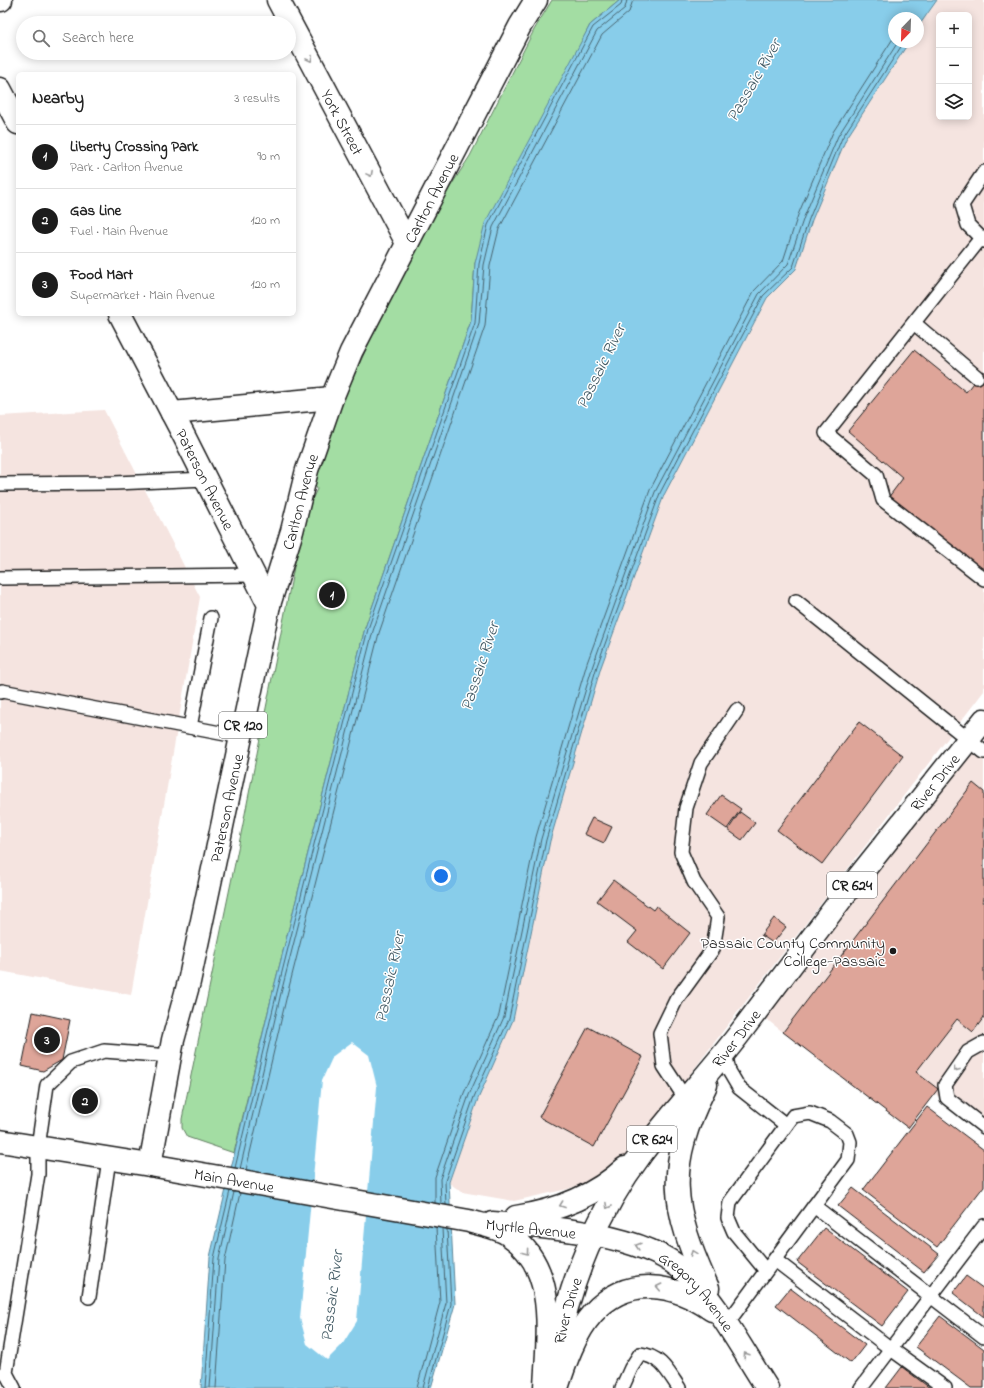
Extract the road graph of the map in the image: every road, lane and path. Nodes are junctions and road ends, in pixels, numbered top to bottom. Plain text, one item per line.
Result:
1 (278, 0) edge
2 (536, 0) edge
3 (286, 16) edge
4 (296, 34) edge
5 (0, 89) edge
6 (16, 119) edge
7 (984, 172) edge
8 (982, 240) edge
9 (407, 243) junction
10 (121, 316) edge
11 (914, 323) junction
12 (977, 377) dead end
13 (332, 398) junction
14 (172, 413) junction
15 (206, 478) junction
16 (0, 484) edge
17 (254, 575) junction
18 (0, 578) edge
19 (984, 579) edge
20 (796, 601) dead end
21 (269, 605) junction
22 (211, 618) dead end
23 (0, 692) edge
24 (737, 710) dead end
25 (984, 720) edge
26 (190, 727) junction
27 (241, 737) junction
28 (976, 746) edge
29 (984, 1043) edge
30 (725, 1053) junction
31 (170, 1056) junction
32 (689, 1104) junction
33 (982, 1121) edge
34 (786, 1125) junction
35 (0, 1141) edge
36 (38, 1147) junction
37 (640, 1154) junction
38 (109, 1159) junction
39 (150, 1165) junction
40 (814, 1206) junction
41 (469, 1221) junction
42 (984, 1226) edge
43 (593, 1236) junction
44 (774, 1260) junction
45 (766, 1270) junction
46 (931, 1295) junction
47 (89, 1297) dead end
48 (723, 1320) junction
49 (984, 1337) edge
50 (891, 1349) junction
51 (14, 1388) edge
52 (546, 1388) edge
53 (550, 1388) edge
54 (557, 1388) edge
55 (622, 1388) edge
56 (679, 1388) edge
57 (768, 1388) edge
58 (861, 1388) edge
59 (945, 1388) edge

1 -> 3 main road, York Street
2 - 9 main road, Carlton Avenue
4 -> 9 main road, York Street
5 - 6 main road
7 - 8 lane
8 - 11 lane
9 - 13 main road, Carlton Avenue
10 - 14 main road, Paterson Avenue
11 - 12 lane
11 - 19 lane
13 - 14 main road
13 - 21 main road, Carlton Avenue
14 - 15 main road, Paterson Avenue
15 - 16 lane
15 - 17 main road, Paterson Avenue
17 - 18 lane
17 - 21 main road, Paterson Avenue
20 - 28 lane
21 - 27 main road, Paterson Avenue / CR 120
22 - 26 lane
23 - 26 lane
24 - 32 lane
25 - 28 main road, River Drive / CR 624
26 - 27 lane
27 - 31 main road, Paterson Avenue / CR 120
28 - 30 main road, River Drive / CR 624
29 -> 33 lane
30 - 32 main road, River Drive
30 - 34 lane
31 - 36 lane
31 - 39 main road, Paterson Avenue / CR 120
32 - 37 main road, River Drive / CR 624
48 -> 32 main road
34 - 40 lane
34 - 45 lane
35 - 36 main road, Main Avenue
36 - 38 main road, Main Avenue
36 - 51 lane
37 -> 41 main road
37 -> 43 main road, River Drive / CR 624
38 - 39 main road, Main Avenue
38 - 47 lane
39 - 41 main road, Main Avenue
40 - 44 lane
40 - 46 lane
41 - 43 main road, Myrtle Avenue
41 -> 52 main road
42 - 46 lane
48 -> 43 main road, Gregory Avenue
43 - 53 main road, River Drive / CR 624
44 - 45 lane
44 - 50 lane
45 - 48 lane
46 - 49 lane
46 - 50 lane
48 -> 54 main road
57 -> 48 main road, Gregory Avenue
50 - 58 lane
50 - 59 lane
55 - 56 lane

